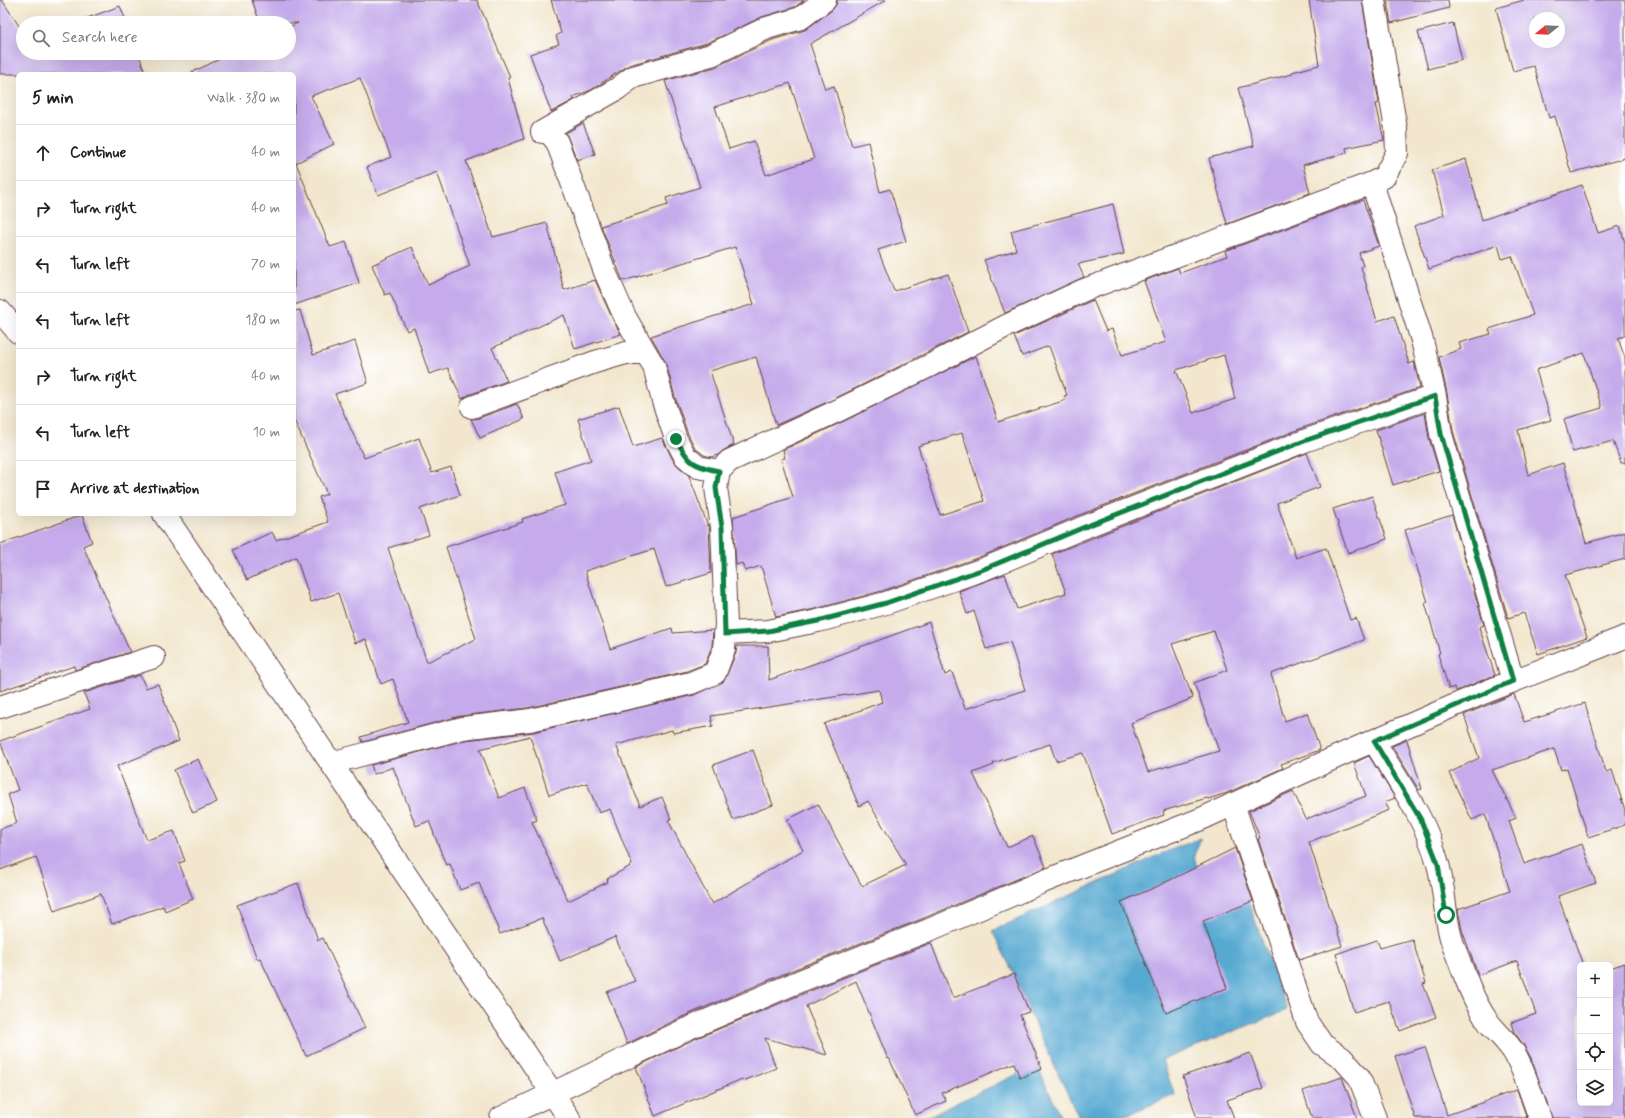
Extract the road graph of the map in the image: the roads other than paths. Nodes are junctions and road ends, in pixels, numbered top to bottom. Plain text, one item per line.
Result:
1 (825, 0) edge
2 (1374, 0) edge
3 (1372, 183) junction
4 (0, 310) edge
5 (16, 330) edge
6 (646, 353) junction
7 (1435, 396) junction
8 (472, 407) dead end
9 (719, 471) junction
10 (165, 516) edge
11 (725, 634) junction
12 (1625, 637) edge
13 (154, 657) dead end
14 (1513, 681) junction
15 (0, 707) edge
16 (1374, 741) junction
17 (331, 763) junction
18 (1234, 804) junction
19 (552, 1094) junction
20 (501, 1118) edge
21 (569, 1118) edge
22 (1375, 1118) edge
23 (1540, 1118) edge

1 - 6 street
2 - 3 street
3 - 7 street
3 - 9 street
4 - 5 street
6 - 8 street
6 - 9 street
7 - 11 street
7 - 14 street
9 - 11 street
10 - 17 street
11 - 17 street
12 - 14 street
13 - 15 street
14 - 16 street
16 - 18 street
16 - 23 street
17 - 19 street
18 - 19 street
18 - 22 street
19 - 20 street
19 - 21 street

